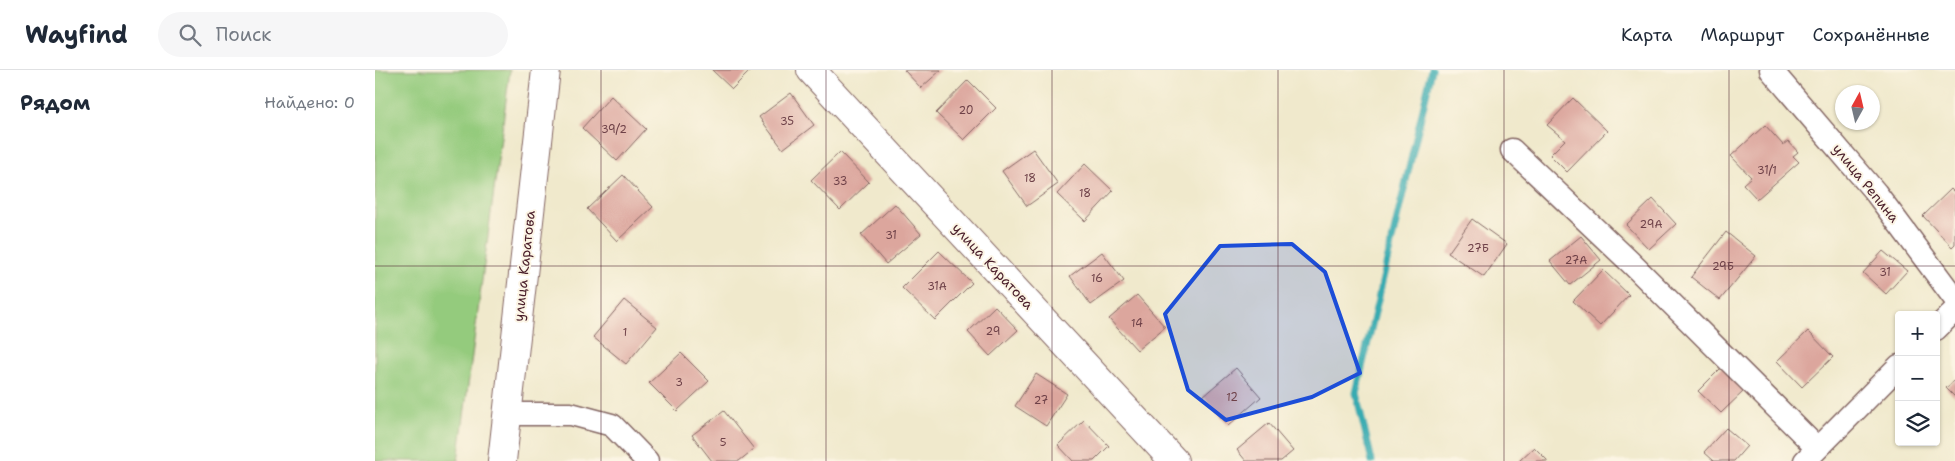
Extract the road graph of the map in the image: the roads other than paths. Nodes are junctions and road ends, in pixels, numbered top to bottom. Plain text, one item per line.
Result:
1 (545, 70) edge
2 (811, 70) edge
3 (1771, 70) edge
4 (1513, 150) dead end
5 (1955, 300) edge
6 (1955, 310) edge
7 (1940, 325) edge
8 (1895, 370) edge
9 (508, 414) junction
10 (1811, 454) edge
11 (502, 461) edge
12 (647, 461) edge
13 (1174, 461) edge

1 - 9 street, улица Каратова
2 - 13 street, улица Каратова
3 - 5 street, улица Репина
4 - 10 street
6 - 7 street
8 - 10 street
9 - 11 street, улица Каратова
9 - 12 street

